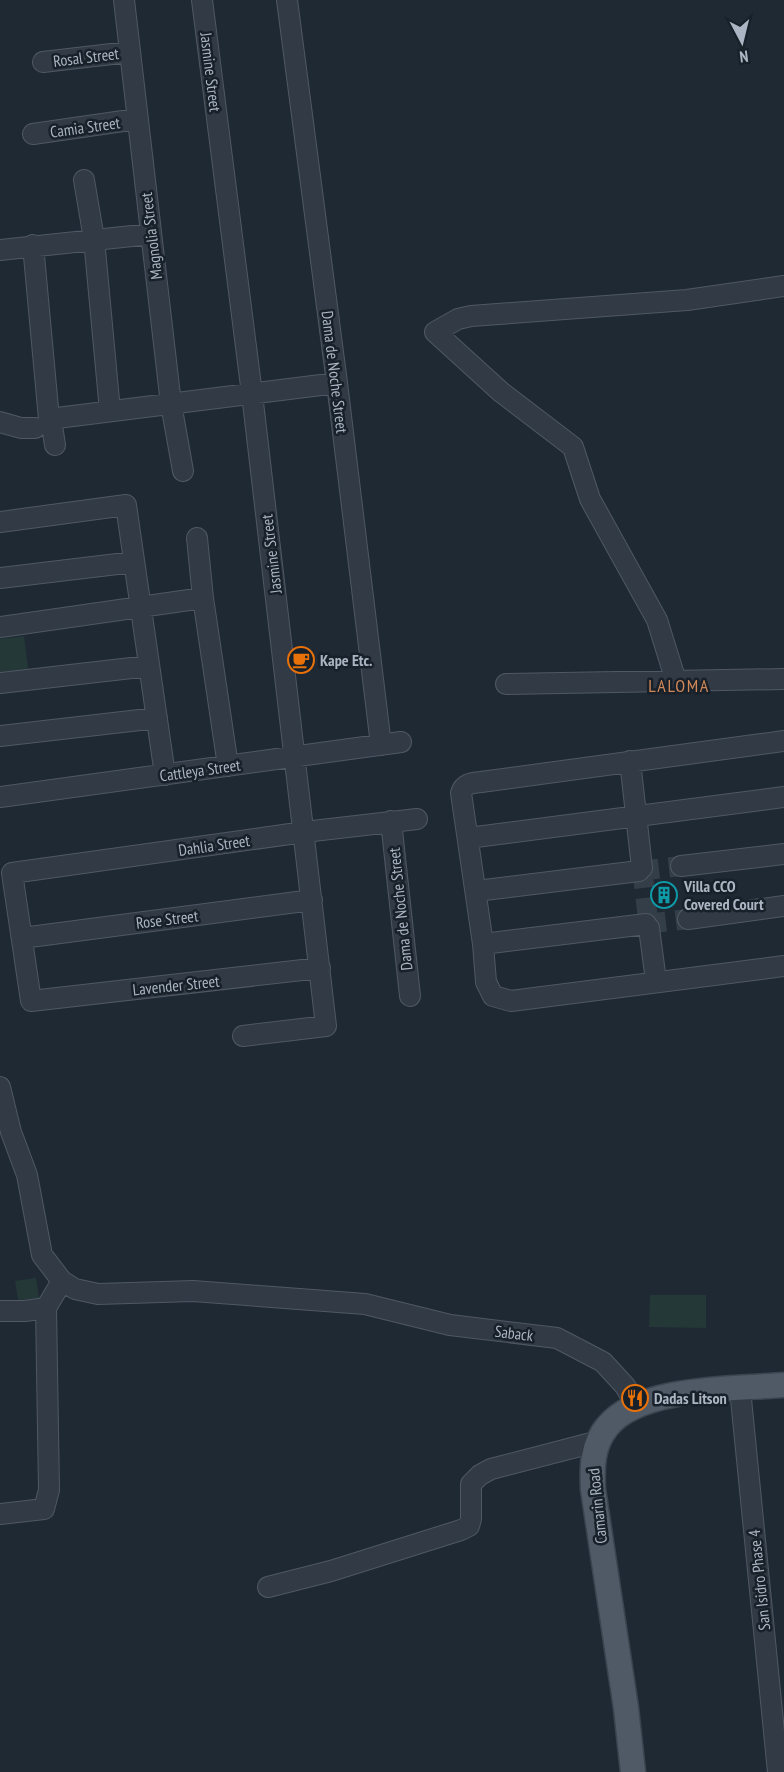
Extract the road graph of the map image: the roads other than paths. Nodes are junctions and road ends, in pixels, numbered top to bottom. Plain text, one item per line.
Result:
1 (123, 0) edge
2 (202, 0) edge
3 (286, 0) edge
4 (129, 52) junction
5 (43, 62) dead end
6 (137, 119) junction
7 (33, 134) dead end
8 (84, 180) dead end
9 (151, 234) junction
10 (94, 239) junction
11 (33, 245) junction
12 (0, 250) edge
13 (784, 286) edge
14 (337, 383) junction
15 (252, 394) junction
16 (171, 404) junction
17 (110, 411) junction
18 (0, 422) edge
19 (42, 423) junction
20 (55, 445) dead end
21 (183, 471) dead end
22 (0, 522) edge
23 (196, 538) dead end
24 (134, 562) junction
25 (0, 579) edge
26 (203, 598) junction
27 (141, 607) junction
28 (0, 627) edge
29 (149, 666) junction
30 (784, 678) edge
31 (676, 681) junction
32 (0, 683) edge
33 (506, 684) dead end
34 (157, 718) junction
35 (0, 736) edge
36 (784, 741) edge
37 (391, 743) joint
38 (294, 757) junction
39 (630, 761) junction
40 (228, 766) junction
41 (165, 775) junction
42 (0, 797) edge
43 (784, 797) edge
44 (636, 816) junction
45 (417, 819) dead end
46 (391, 821) junction
47 (304, 832) junction
48 (468, 838) junction
49 (784, 854) edge
50 (681, 866) tunnel mouth
51 (476, 891) junction
52 (312, 900) junction
53 (784, 906) edge
54 (688, 919) tunnel mouth
55 (22, 938) junction
56 (483, 944) junction
57 (784, 966) edge
58 (320, 969) junction
59 (656, 981) junction
60 (410, 996) dead end
61 (243, 1036) dead end
62 (0, 1087) edge
63 (62, 1281) junction
64 (46, 1308) junction
65 (0, 1311) edge
66 (784, 1385) edge
67 (740, 1389) junction
68 (637, 1406) junction
69 (598, 1441) junction
70 (0, 1514) edge
71 (268, 1587) dead end
72 (633, 1772) edge
73 (777, 1772) edge

1 - 4 street, Magnolia Street
2 - 15 street, Jasmine Street
3 - 14 street, Dama de Noche Street
4 - 5 street, Rosal Street
4 - 6 street, Magnolia Street
6 - 7 street, Camia Street
6 - 9 street, Magnolia Street
8 - 10 street
9 - 10 street
9 - 16 street, Magnolia Street
10 - 11 street
10 - 17 street
11 - 12 street
11 - 19 street
13 - 31 street
14 - 15 street
14 - 37 street, Dama de Noche Street
15 - 16 street
15 - 38 street, Jasmine Street
16 - 17 street
16 - 21 street, Magnolia Street
17 - 19 street
18 - 19 street
19 - 20 street
22 - 24 street
23 - 26 street
24 - 25 street
24 - 27 street
26 - 27 street
26 - 40 street
27 - 28 street
27 - 29 street
29 - 32 street
29 - 34 street
30 - 31 street
31 - 33 street
34 - 35 street
34 - 41 street
36 - 39 street
37 - 38 street, Cattleya Street
38 - 40 street, Cattleya Street
38 - 47 street, Jasmine Street
39 - 44 street
39 - 48 street
40 - 41 street, Cattleya Street
41 - 42 street, Cattleya Street
43 - 44 street
44 - 48 street
44 - 51 street
45 - 46 street, Dahlia Street
46 - 47 street, Dahlia Street
46 - 60 street, Dama de Noche Street
47 - 52 street, Jasmine Street
47 - 55 street, Dahlia Street
48 - 51 street
49 - 50 street
51 - 56 street
52 - 55 street, Rose Street
52 - 58 street, Jasmine Street
53 - 54 street
55 - 58 street, Lavender Street
56 - 59 street
56 - 59 street
57 - 59 street
58 - 61 street, Jasmine Street
62 - 63 street
63 - 64 street
63 - 68 street, Saback
64 - 65 street
64 - 70 street
66 - 67 main road, Camarin Road
67 - 68 main road, Camarin Road
67 - 73 street, San Isidro Phase 4
68 - 69 main road, Camarin Road
69 - 71 street
69 - 72 main road, Camarin Road

